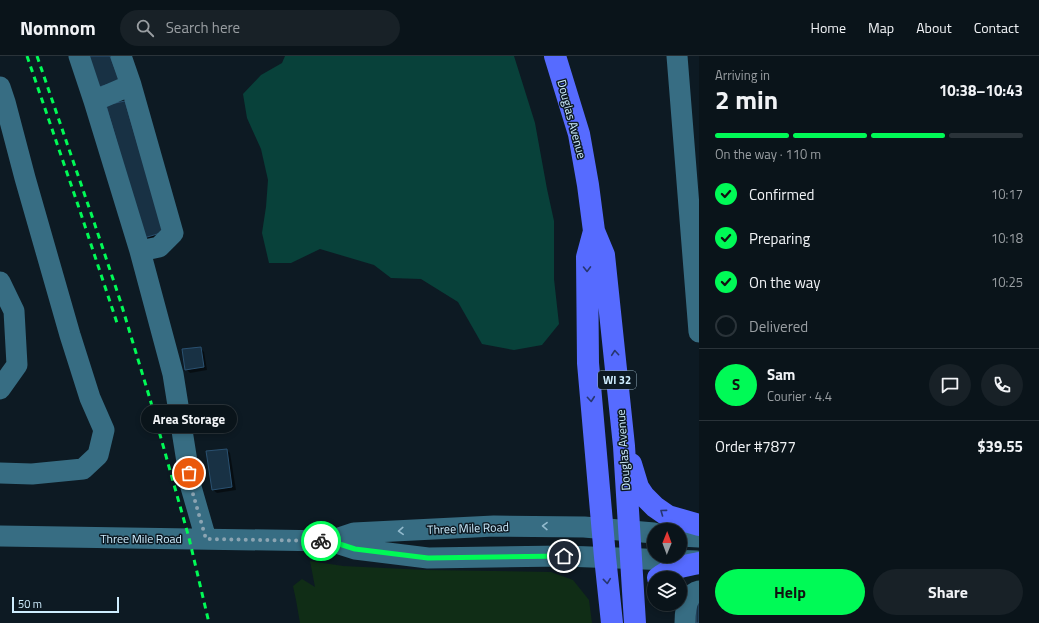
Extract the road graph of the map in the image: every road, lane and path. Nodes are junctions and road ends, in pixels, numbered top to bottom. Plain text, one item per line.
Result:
1 (79, 56) edge
2 (121, 56) edge
3 (555, 56) edge
4 (677, 56) edge
5 (131, 85) junction
6 (0, 87) edge
7 (94, 101) junction
8 (594, 231) junction
9 (140, 251) junction
10 (0, 282) edge
11 (699, 332) edge
12 (0, 389) edge
13 (624, 446) junction
14 (0, 473) edge
15 (699, 525) edge
16 (593, 528) junction
17 (629, 531) junction
18 (647, 532) edge
19 (0, 536) edge
20 (687, 536) edge
21 (699, 537) edge
22 (206, 539) junction
23 (330, 541) junction
24 (605, 557) junction
25 (631, 558) junction
26 (699, 562) edge
27 (670, 571) edge
28 (647, 591) edge
29 (699, 591) edge
30 (635, 619) edge
31 (612, 623) edge
32 (685, 623) edge

1 - 7 street
2 - 5 street
3 - 8 main road, Douglas Avenue / WI 32
4 - 11 street
5 - 7 street
5 - 9 street
6 - 14 street
7 - 9 street
13 -> 8 main road, Douglas Avenue / WI 32
8 -> 16 main road, Douglas Avenue / WI 32
9 - 22 street
10 - 12 street
15 -> 13 main road
13 - 17 main road, Douglas Avenue / WI 32
16 - 17 street, Three Mile Road
16 -> 23 street, Three Mile Road
16 - 24 main road, Douglas Avenue / WI 32
17 - 18 street, Three Mile Road
17 - 25 main road, Douglas Avenue / WI 32
19 - 22 street, Three Mile Road
20 - 21 street
22 - 23 street, Three Mile Road
23 - 24 street, Three Mile Road
24 - 25 street, Three Mile Road
24 -> 31 main road, Douglas Avenue / WI 32
25 - 26 street, Three Mile Road
25 - 30 main road, Douglas Avenue / WI 32
26 - 27 main road
28 - 30 main road
29 - 32 street

